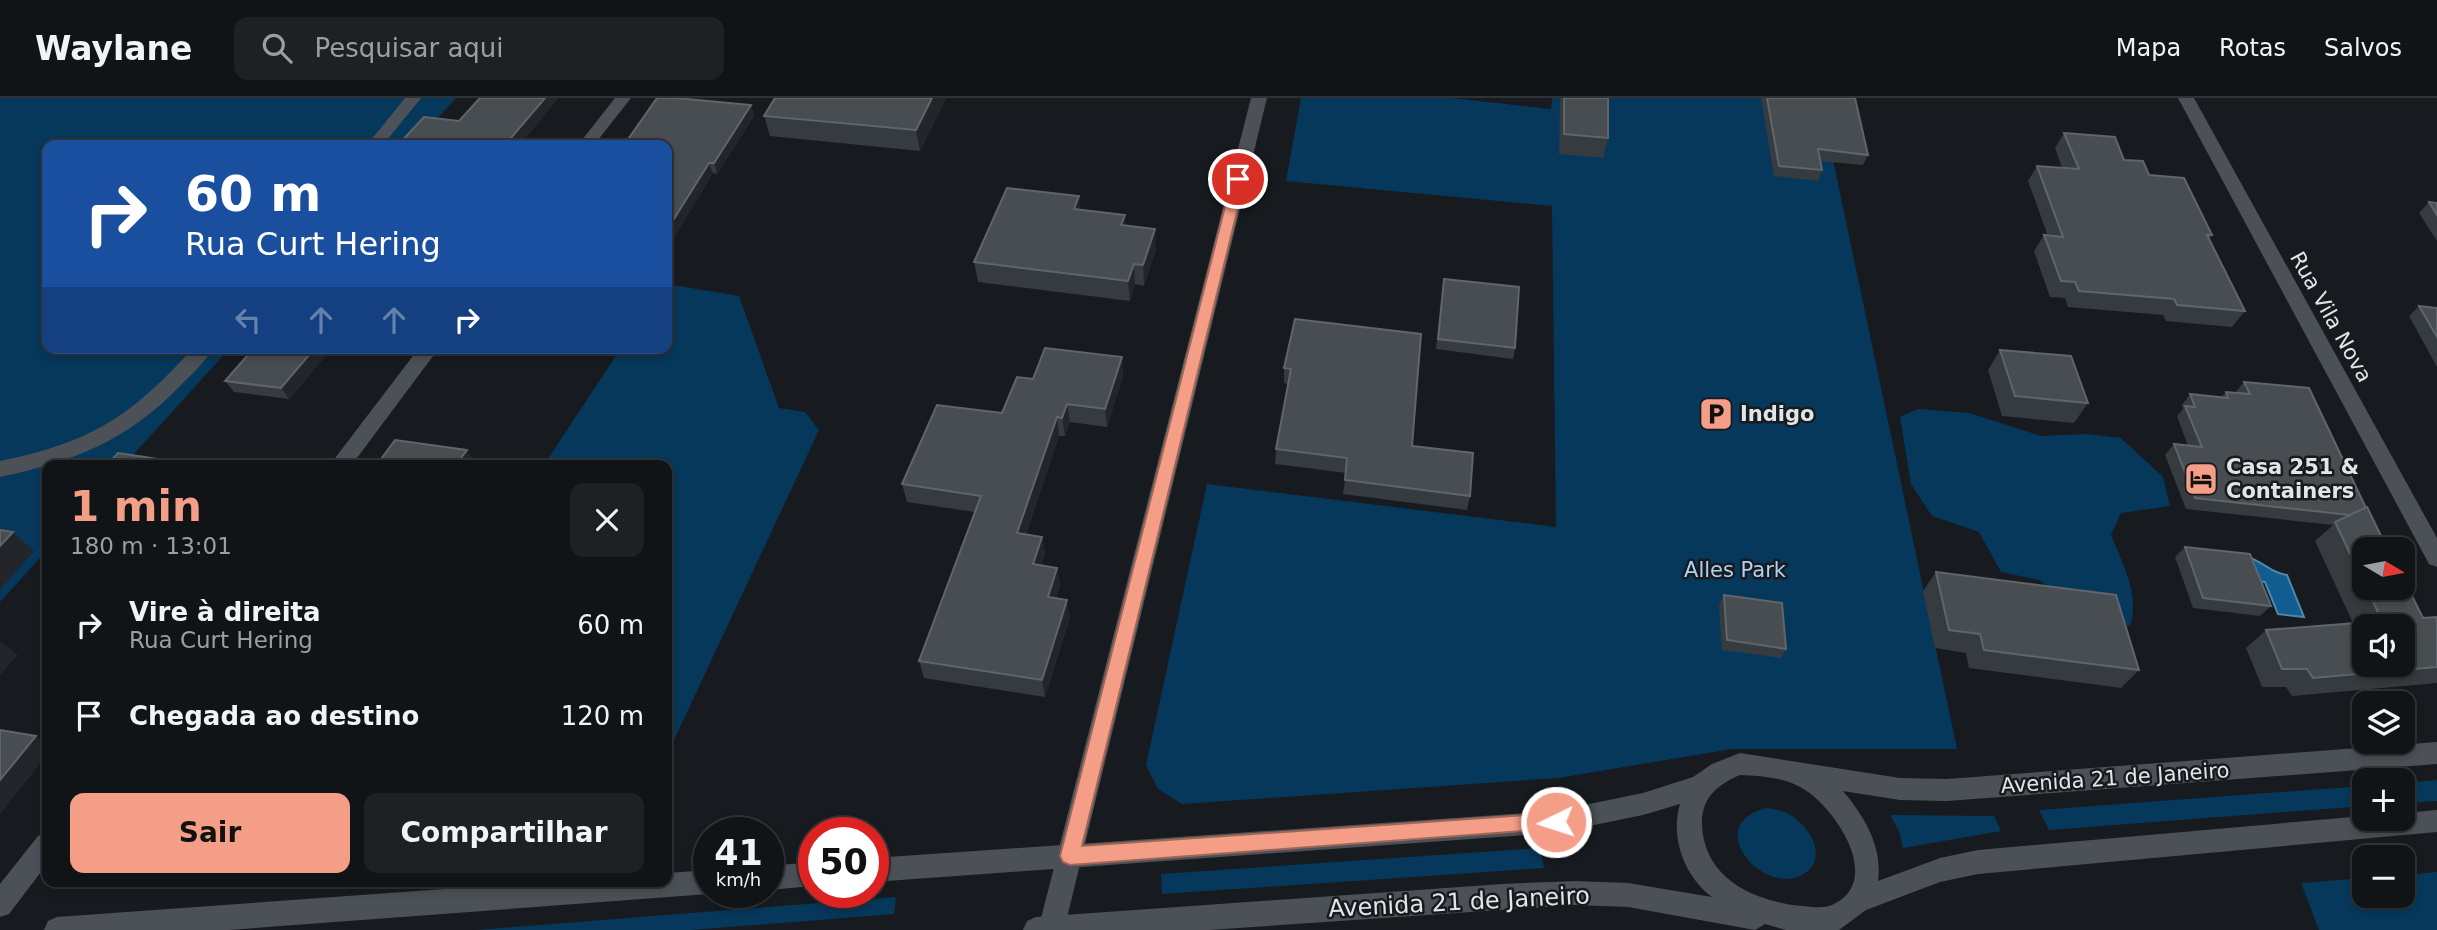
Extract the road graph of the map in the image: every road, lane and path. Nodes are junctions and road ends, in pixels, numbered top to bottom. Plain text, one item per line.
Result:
1 (413, 98) edge
2 (623, 98) edge
3 (1259, 98) edge
4 (2186, 98) edge
5 (379, 140) edge
6 (590, 140) edge
7 (199, 354) edge
8 (425, 354) edge
9 (344, 460) edge
10 (0, 468) edge
11 (2437, 558) edge
12 (2437, 752) edge
13 (1794, 772) junction
14 (1701, 786) junction
15 (2437, 821) edge
16 (42, 850) edge
17 (1070, 856) junction
18 (889, 869) edge
19 (693, 883) edge
20 (672, 885) edge
21 (641, 887) edge
22 (1857, 901) junction
23 (0, 905) edge
24 (1755, 917) junction
25 (57, 930) edge
26 (1046, 930) edge

1 - 5 main road
2 - 6 main road
3 - 17 main road
4 - 11 main road, Rua Vila Nova
7 - 10 main road
8 - 9 main road
12 - 13 main road, Avenida 21 de Janeiro
13 - 14 main road
13 - 22 main road
14 - 17 main road
14 - 24 main road
15 - 22 main road
16 - 23 main road
17 - 18 main road
17 - 26 main road
19 - 20 main road
21 - 25 main road
22 - 24 main road
24 - 26 main road, Avenida 21 de Janeiro

